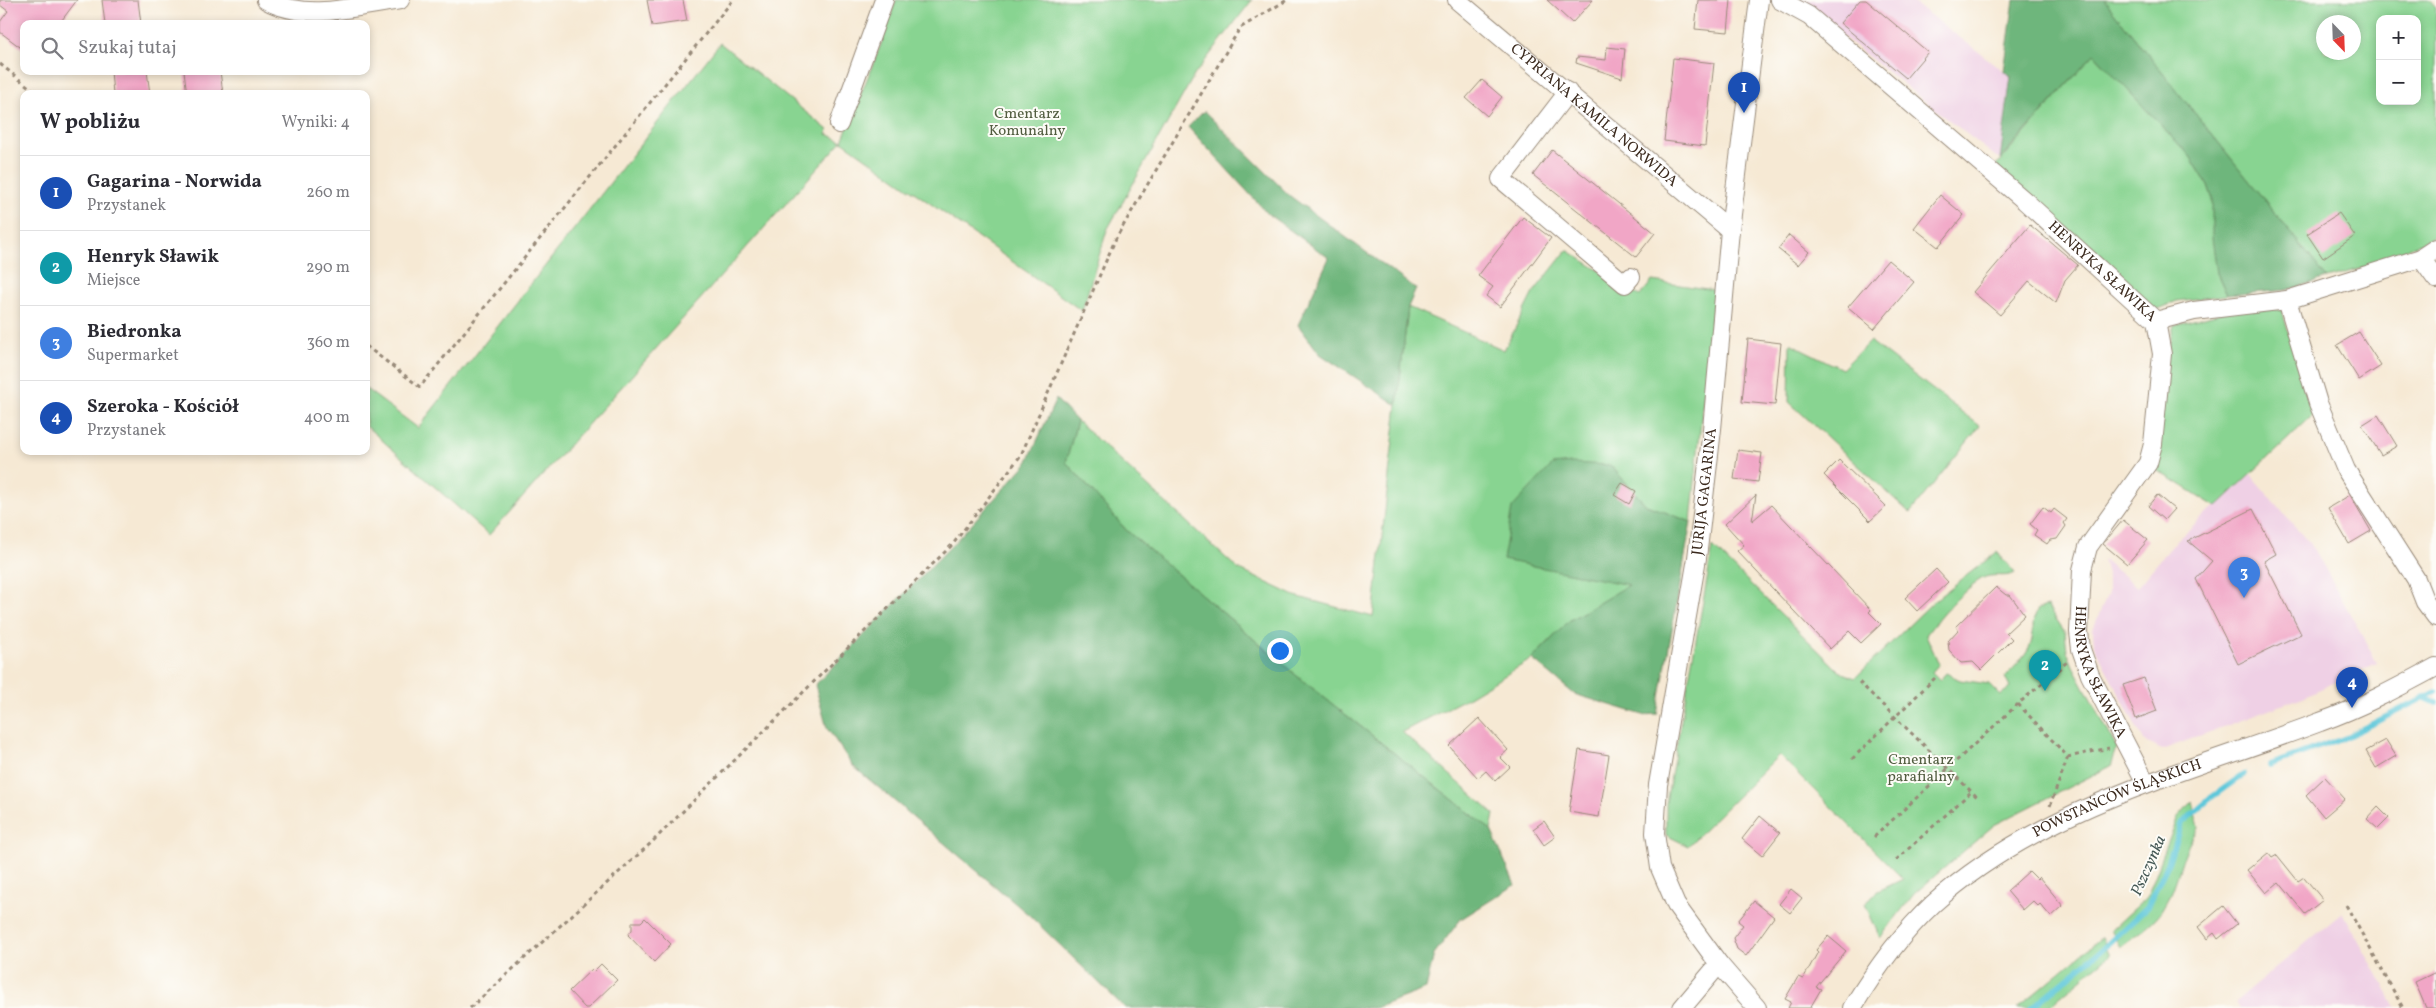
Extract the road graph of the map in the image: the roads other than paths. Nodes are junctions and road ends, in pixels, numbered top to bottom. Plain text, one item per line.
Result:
1 (266, 0) edge
2 (400, 0) edge
3 (884, 0) edge
4 (1457, 0) edge
5 (1759, 0) edge
6 (1780, 0) edge
7 (1568, 92) junction
8 (839, 124) dead end
9 (1730, 230) junction
10 (2436, 248) edge
11 (2421, 258) junction
12 (1631, 277) dead end
13 (2436, 279) edge
14 (2287, 300) junction
15 (2156, 321) junction
16 (2436, 616) edge
17 (2436, 667) edge
18 (2146, 783) junction
19 (1719, 964) junction
20 (1682, 1008) edge
21 (1757, 1008) edge
22 (1852, 1008) edge

1 - 2 street
3 - 8 street
4 - 7 street, CYPRIANA KAMILA NORWIDA
5 - 9 street, JURIJA GAGARINA
6 - 15 street, HENRYKA SŁAWIKA
7 - 9 street, CYPRIANA KAMILA NORWIDA
7 - 12 street
9 - 19 street, JURIJA GAGARINA
10 - 11 street
11 - 13 street
11 - 14 street
14 - 15 street
14 - 16 street
15 - 18 street, HENRYKA SŁAWIKA
17 - 18 street, POWSTAŃCÓW ŚLĄSKICH
18 - 22 street, POWSTAŃCÓW ŚLĄSKICH
19 - 20 street
19 - 21 street, JURIJA GAGARINA

